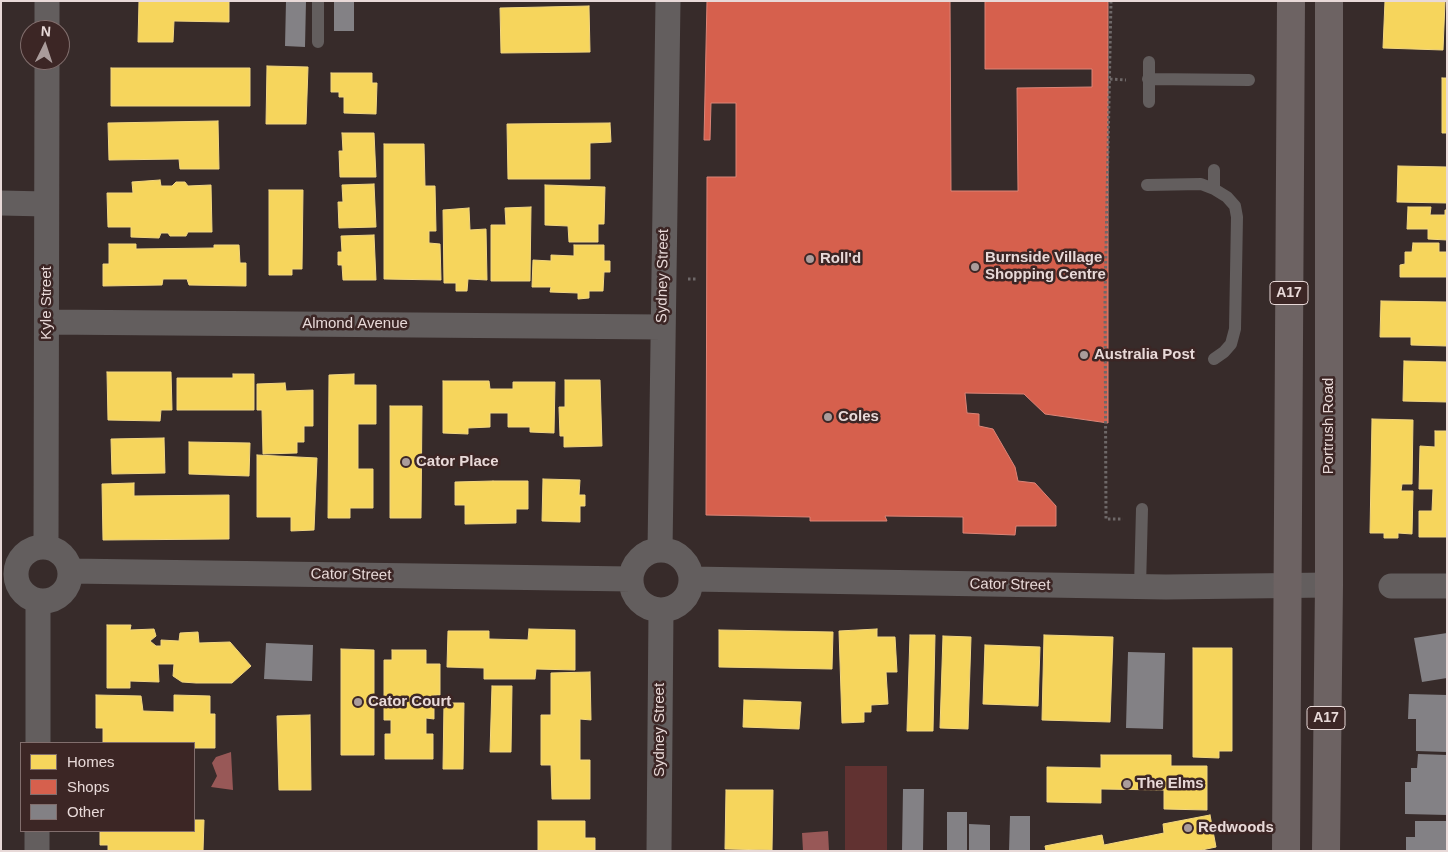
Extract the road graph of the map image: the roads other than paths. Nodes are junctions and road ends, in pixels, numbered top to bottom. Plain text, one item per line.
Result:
1 (47, 1) edge
2 (318, 1) edge
3 (668, 1) edge
4 (1291, 1) edge
5 (1329, 1) edge
6 (47, 20) edge
7 (318, 42) dead end
8 (1149, 62) dead end
9 (47, 70) edge
10 (1148, 79) junction
11 (1249, 80) dead end
12 (1149, 102) dead end
13 (1214, 170) dead end
14 (1148, 185) dead end
15 (1214, 189) junction
16 (1, 203) edge
17 (46, 204) junction
18 (47, 322) junction
19 (662, 327) junction
20 (1214, 358) dead end
21 (1142, 509) dead end
22 (46, 547) junction
23 (660, 550) junction
24 (8, 570) edge
25 (70, 571) junction
26 (631, 579) junction
27 (691, 579) junction
28 (1328, 585) junction
29 (1288, 586) junction
30 (1391, 586) dead end
31 (1447, 586) edge
32 (1140, 587) junction
33 (38, 601) junction
34 (661, 610) junction
35 (38, 742) edge
36 (37, 832) edge
37 (37, 851) edge
38 (659, 851) edge
39 (1286, 851) edge
40 (1326, 851) edge

1 - 6 street
2 - 7 lane
3 - 19 street, Sydney Street
4 - 29 highway, A17
5 - 28 highway, Portrush Road / A17
8 - 10 lane
9 - 17 street, Kyle Street
10 - 11 lane
10 - 12 lane
13 - 15 lane
14 - 15 lane
15 - 20 lane
16 - 17 street
17 - 18 street, Kyle Street
18 - 19 street, Almond Avenue
18 - 22 street, Kyle Street
19 - 23 street, Sydney Street
21 - 32 lane
22 - 24 street
22 - 25 street
23 - 26 street
23 - 27 street
24 - 33 street
25 - 26 street, Cator Street
25 - 33 street
26 - 34 street
27 - 32 street, Cator Street
27 - 34 street
28 - 29 street, Cator Street
28 - 40 highway, Portrush Road / A17
29 - 32 street, Cator Street
29 - 39 highway, A17
30 - 31 street
33 - 35 street
34 - 38 street, Sydney Street
36 - 37 street

